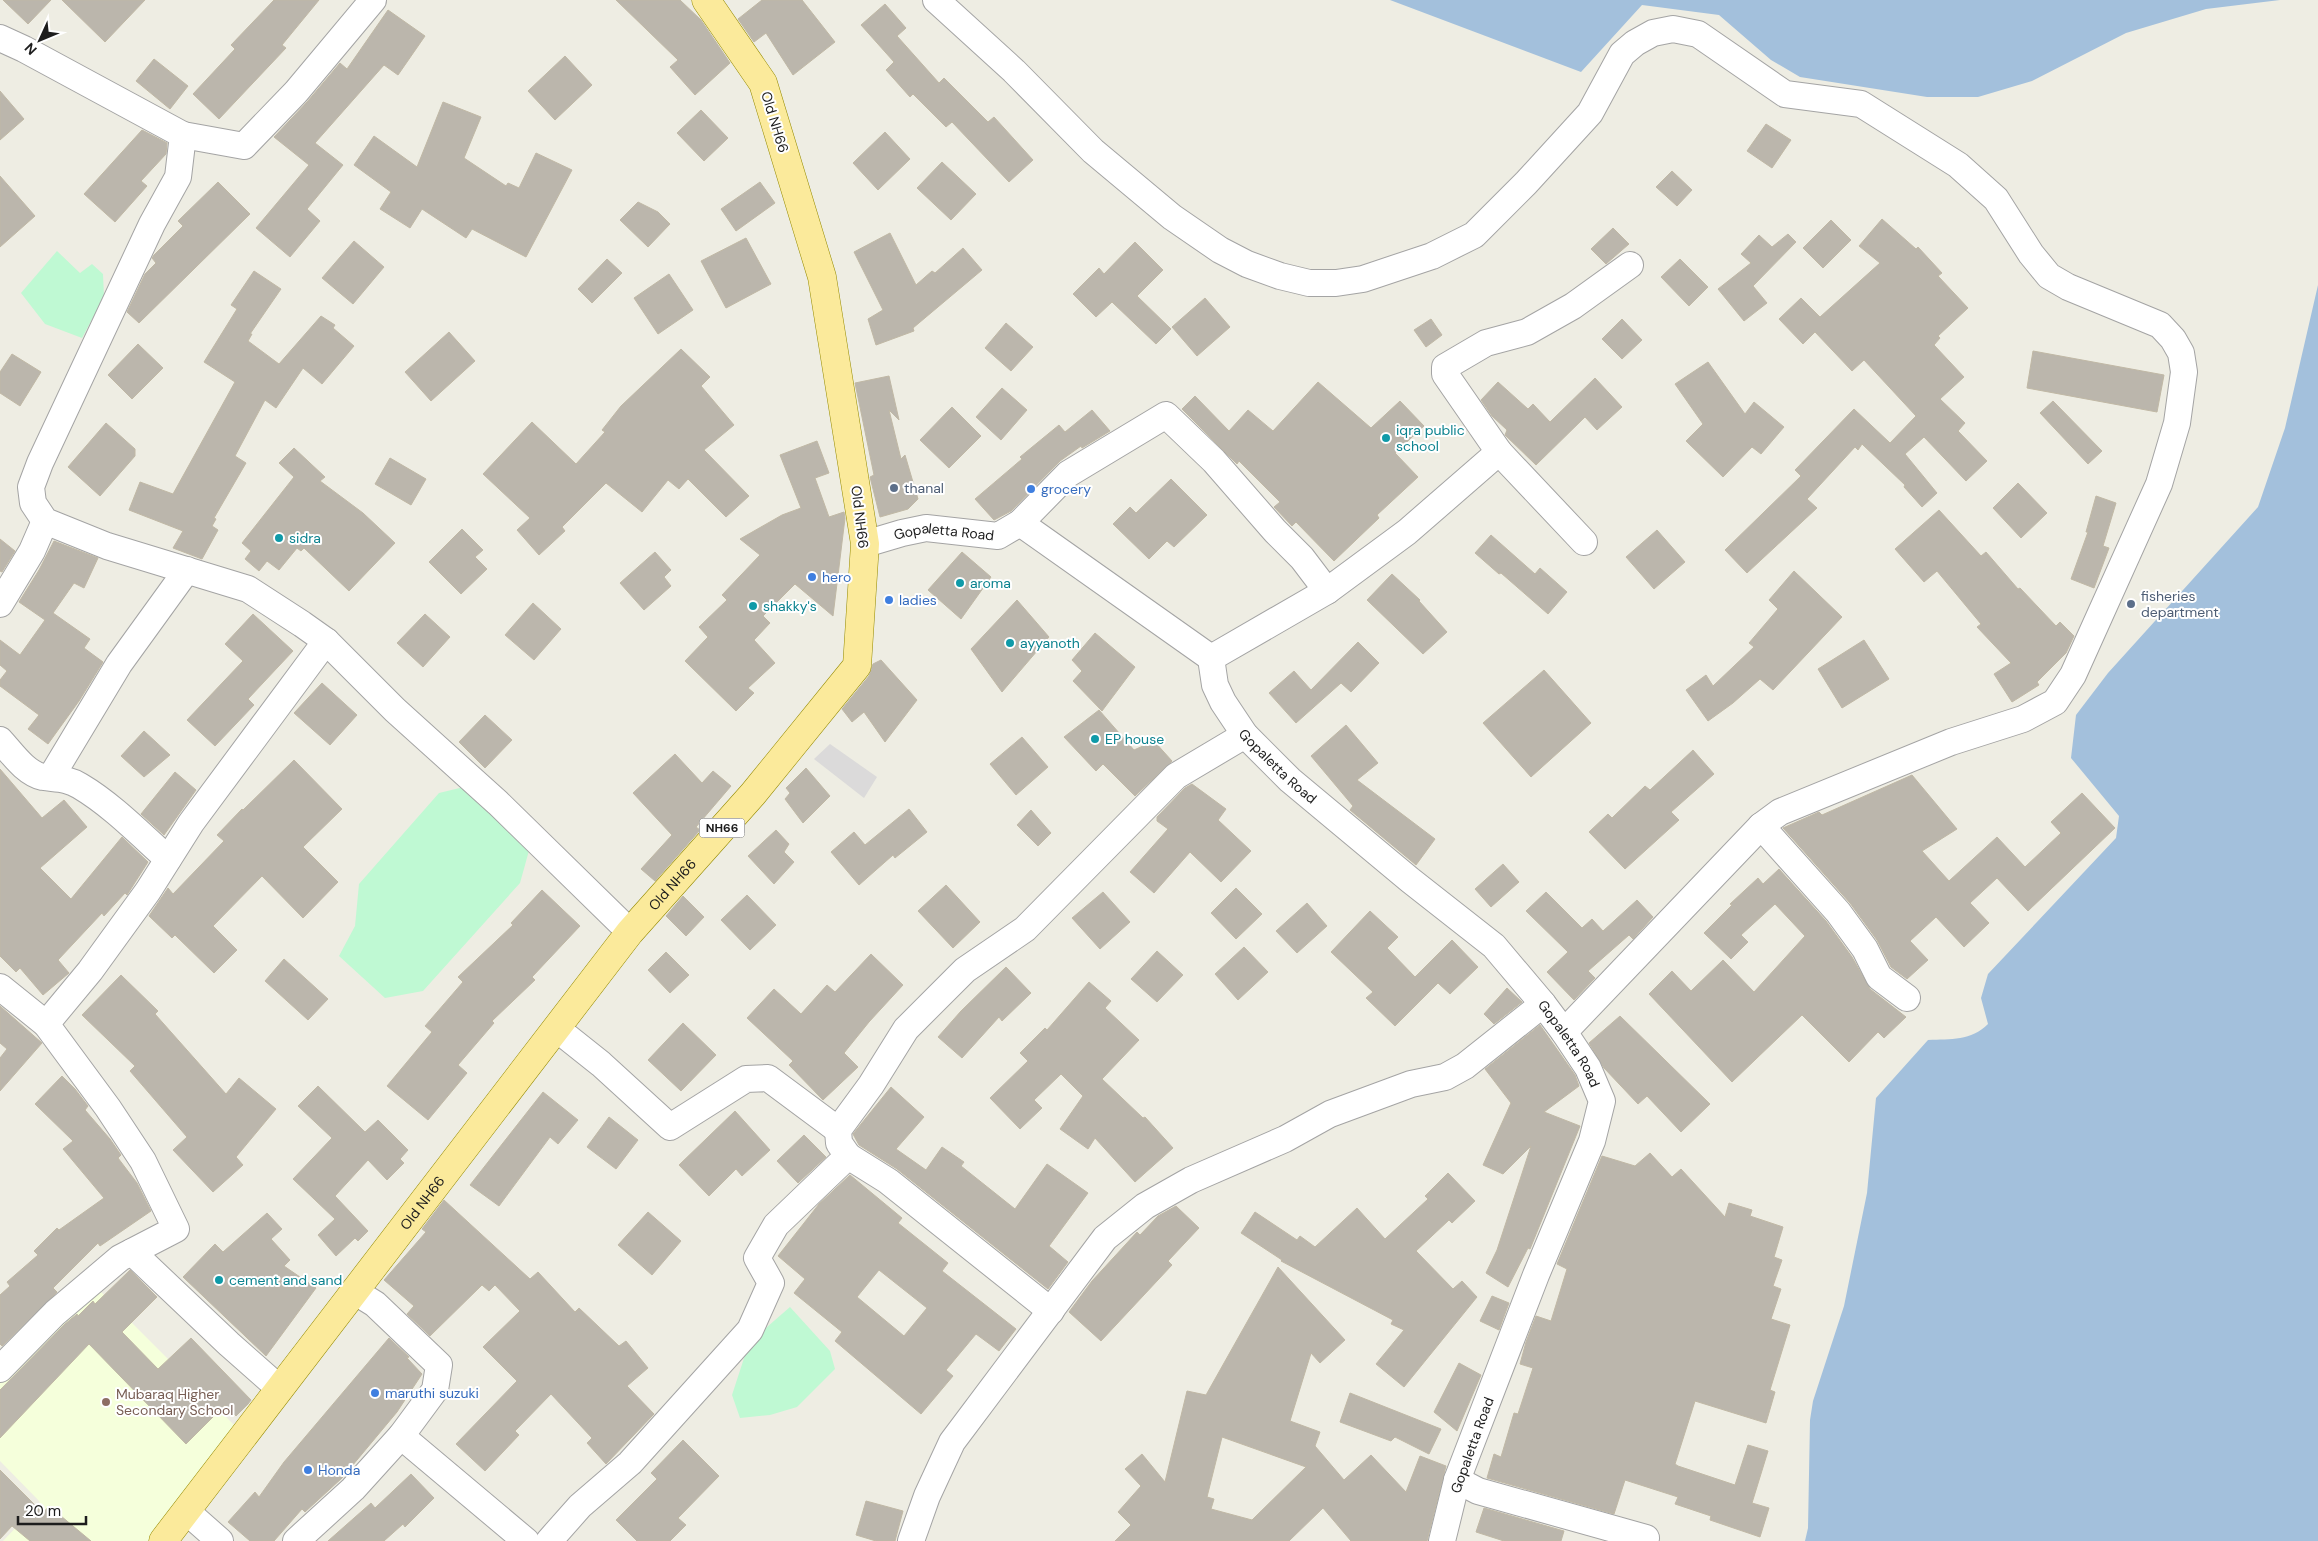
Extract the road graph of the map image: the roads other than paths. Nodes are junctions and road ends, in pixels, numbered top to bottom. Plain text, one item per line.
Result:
1 (373, 0) edge
2 (706, 0) edge
3 (936, 0) edge
4 (0, 38) edge
5 (183, 135) junction
6 (1630, 265) dead end
7 (1499, 452) junction
8 (45, 521) junction
9 (1020, 523) junction
10 (1584, 542) dead end
11 (865, 544) junction
12 (187, 570) junction
13 (1327, 591) junction
14 (0, 604) edge
15 (326, 642) junction
16 (1211, 658) junction
17 (1245, 735) junction
18 (0, 740) edge
19 (51, 777) junction
20 (1761, 826) junction
21 (168, 859) junction
22 (630, 932) junction
23 (0, 987) edge
24 (1906, 998) dead end
25 (1543, 1004) junction
26 (46, 1024) junction
27 (557, 1029) junction
28 (1564, 1032) junction
29 (838, 1130) junction
30 (848, 1156) junction
31 (132, 1252) junction
32 (354, 1292) junction
33 (1051, 1311) junction
34 (0, 1369) edge
35 (280, 1388) junction
36 (401, 1436) junction
37 (1457, 1480) junction
38 (186, 1511) junction
39 (1646, 1538) dead end
40 (163, 1541) edge
41 (220, 1541) edge
42 (296, 1541) edge
43 (526, 1541) edge
44 (549, 1541) edge
45 (911, 1541) edge
46 (1442, 1541) edge

1 - 5 street
2 - 11 main road, Old NH66 / NH66
3 - 20 street
4 - 5 street
5 - 8 street
6 - 7 street
7 - 10 street
7 - 13 street
8 - 12 street
8 - 14 street
9 - 11 street, Gopaletta Road
9 - 13 street, Gopaletta Road
9 - 16 street
11 - 22 main road, Old NH66 / NH66
12 - 15 street
12 - 19 street
13 - 16 street
15 - 21 street
15 - 22 street
16 - 17 street, Gopaletta Road
17 - 25 street, Gopaletta Road
17 - 29 street
18 - 19 street
19 - 21 street
20 - 24 street
20 - 28 street
21 - 26 street
22 - 27 main road, Old NH66 / NH66
23 - 26 street
25 - 28 street, Gopaletta Road
25 - 33 street
26 - 31 street
27 - 29 street
27 - 32 main road, Old NH66 / NH66
28 - 37 street, Gopaletta Road
29 - 30 street
30 - 33 street
30 - 44 street
31 - 34 street
31 - 35 street
32 - 35 main road, Old NH66 / NH66
32 - 36 street
33 - 45 street
35 - 38 main road, Old NH66 / NH66
36 - 42 street
36 - 43 street
37 - 39 street
37 - 46 street, Gopaletta Road
38 - 40 main road, Old NH66 / NH66
38 - 41 street

